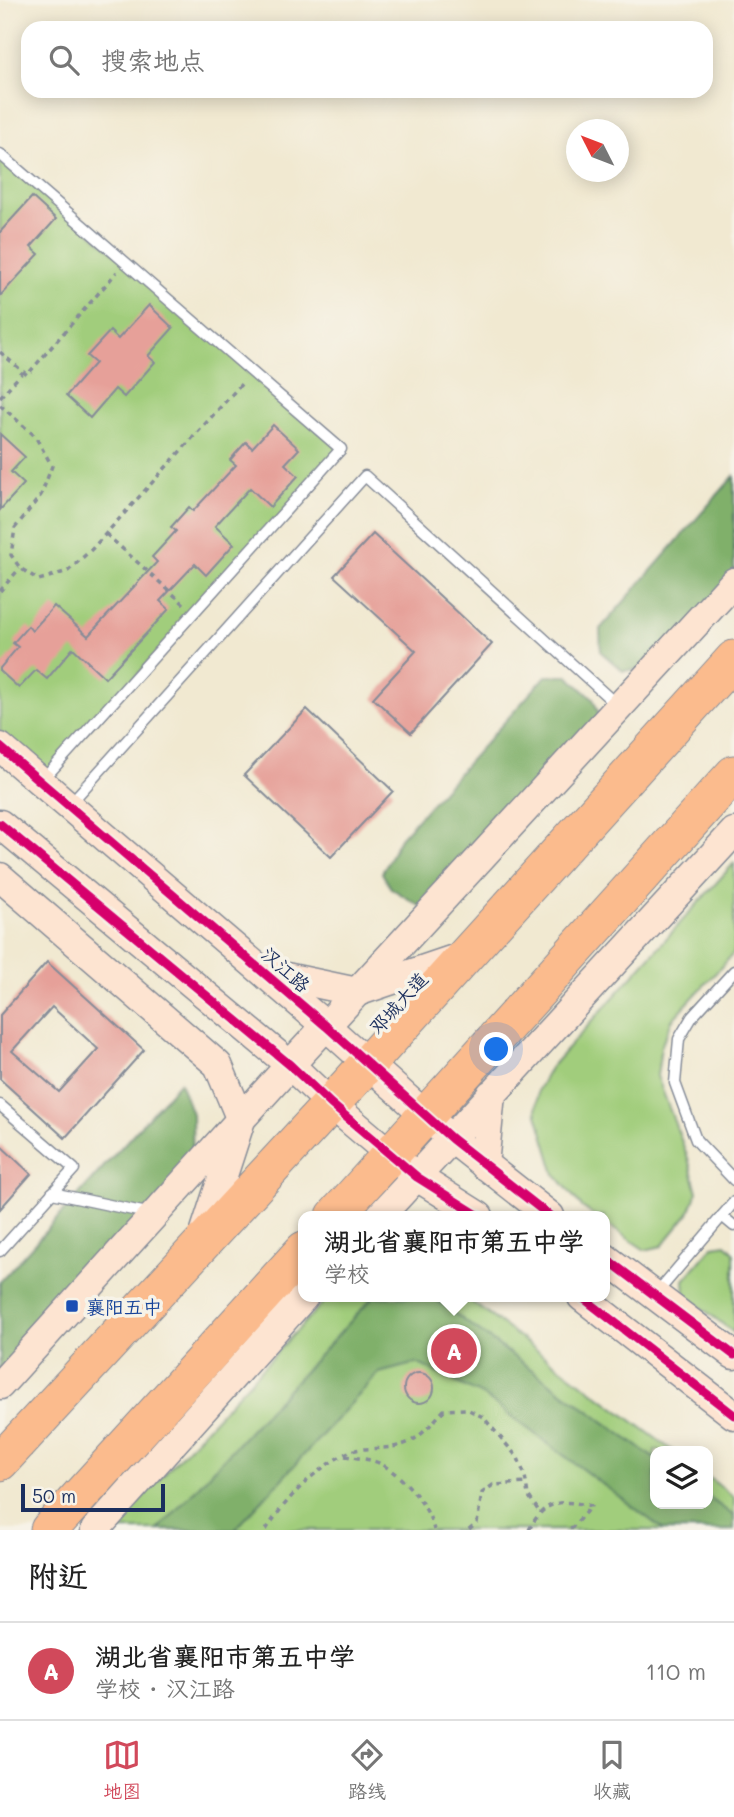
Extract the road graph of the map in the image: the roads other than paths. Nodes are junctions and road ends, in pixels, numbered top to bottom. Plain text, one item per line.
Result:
1 (0, 154) edge
2 (734, 582) edge
3 (734, 659) edge
4 (619, 707) junction
5 (0, 747) edge
6 (734, 774) edge
7 (41, 782) junction
8 (69, 805) junction
9 (0, 824) edge
10 (734, 832) edge
11 (0, 877) edge
12 (466, 956) junction
13 (734, 971) edge
14 (262, 972) junction
15 (357, 992) junction
16 (519, 1012) junction
17 (326, 1026) junction
18 (368, 1063) junction
19 (290, 1065) junction
20 (490, 1099) junction
21 (331, 1104) junction
22 (0, 1105) edge
23 (241, 1120) junction
24 (439, 1127) junction
25 (484, 1165) junction
26 (404, 1166) junction
27 (734, 1180) edge
28 (52, 1193) junction
29 (734, 1202) edge
30 (386, 1209) edge
31 (468, 1209) edge
32 (342, 1211) edge
33 (544, 1211) edge
34 (154, 1215) junction
35 (722, 1216) junction
36 (734, 1226) edge
37 (200, 1245) junction
38 (0, 1251) edge
39 (610, 1261) edge
40 (298, 1275) edge
41 (298, 1276) edge
42 (655, 1295) junction
43 (588, 1302) edge
44 (734, 1354) edge
45 (2, 1379) edge
46 (734, 1415) edge
47 (0, 1462) edge
48 (49, 1530) edge
49 (95, 1530) edge

1 - 7 lane
2 - 4 main road
3 - 12 highway, 邓城大道
4 - 8 lane
4 - 15 main road
5 - 7 main road, 汉江路
6 - 16 highway
7 - 8 main road, 汉江路
8 - 14 main road, 汉江路
9 - 19 main road
10 - 20 main road
11 - 23 main road
12 - 15 main road
12 - 18 highway, 邓城大道
13 - 27 lane
14 - 15 main road
14 - 17 main road, 汉江路
15 - 17 main road
16 - 20 main road
16 - 24 highway
17 - 18 main road, 汉江路
17 - 19 main road
18 - 21 highway, 邓城大道
18 - 24 main road, 汉江路
19 - 21 main road
19 - 23 main road
20 - 24 main road
20 - 25 main road
21 - 26 main road
21 - 37 highway, 邓城大道
22 - 28 lane
23 - 34 main road
23 - 37 main road
24 - 25 main road, 汉江路
24 - 26 highway
25 - 33 main road, 汉江路
26 - 30 main road
26 - 31 main road
26 - 32 highway
28 - 34 lane
28 - 38 lane
29 - 35 lane
30 - 31 main road
34 - 45 main road
35 - 36 lane
35 - 42 lane
37 - 47 highway, 邓城大道
39 - 42 main road
40 - 48 highway
41 - 49 main road
42 - 44 main road
43 - 46 main road

